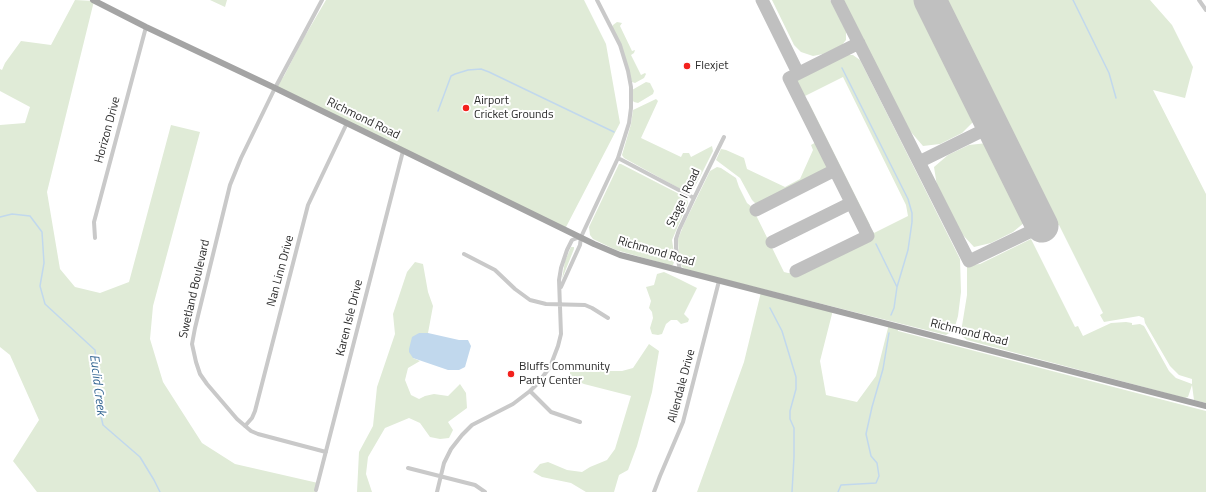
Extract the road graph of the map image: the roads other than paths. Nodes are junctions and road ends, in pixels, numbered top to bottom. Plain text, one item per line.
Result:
1 (93, 0) edge
2 (322, 0) edge
3 (597, 0) edge
4 (1199, 0) edge
5 (1206, 10) edge
6 (146, 27) junction
7 (275, 88) junction
8 (346, 123) junction
9 (724, 137) dead end
10 (403, 151) junction
11 (618, 158) junction
12 (694, 198) junction
13 (581, 237) junction
14 (95, 238) dead end
15 (464, 254) dead end
16 (680, 271) junction
17 (719, 281) junction
18 (560, 287) junction
19 (560, 305) junction
20 (608, 318) dead end
21 (530, 392) junction
22 (1206, 406) edge
23 (580, 422) dead end
24 (245, 426) junction
25 (326, 452) junction
26 (408, 468) dead end
27 (441, 476) junction
28 (316, 490) dead end
29 (436, 492) edge
30 (485, 492) edge
31 (654, 492) edge

1 - 6 main road, Richmond Road
2 - 7 street, Swetland Boulevard
3 - 11 street
4 - 5 street
6 - 7 main road, Richmond Road
6 - 14 street, Horizon Drive
7 - 8 main road, Richmond Road
7 - 24 street, Swetland Boulevard
8 - 10 main road, Richmond Road
8 - 24 street, Nan Linn Drive
9 - 12 street, Stage I Road
10 - 13 main road, Richmond Road
10 - 25 street, Karen Isle Drive
11 - 12 street
11 - 13 street
12 - 16 street, Stage I Road
13 - 16 main road, Richmond Road
13 - 18 street
13 - 18 street
15 - 19 street
16 - 17 main road, Richmond Road
17 - 22 main road, Richmond Road
17 - 31 street, Allendale Drive
18 - 19 street
19 - 20 street
19 - 21 street
21 - 23 street
21 - 27 street
24 - 25 street, Swetland Boulevard
25 - 28 street, Karen Isle Drive
26 - 27 street
27 - 29 street
27 - 30 street

